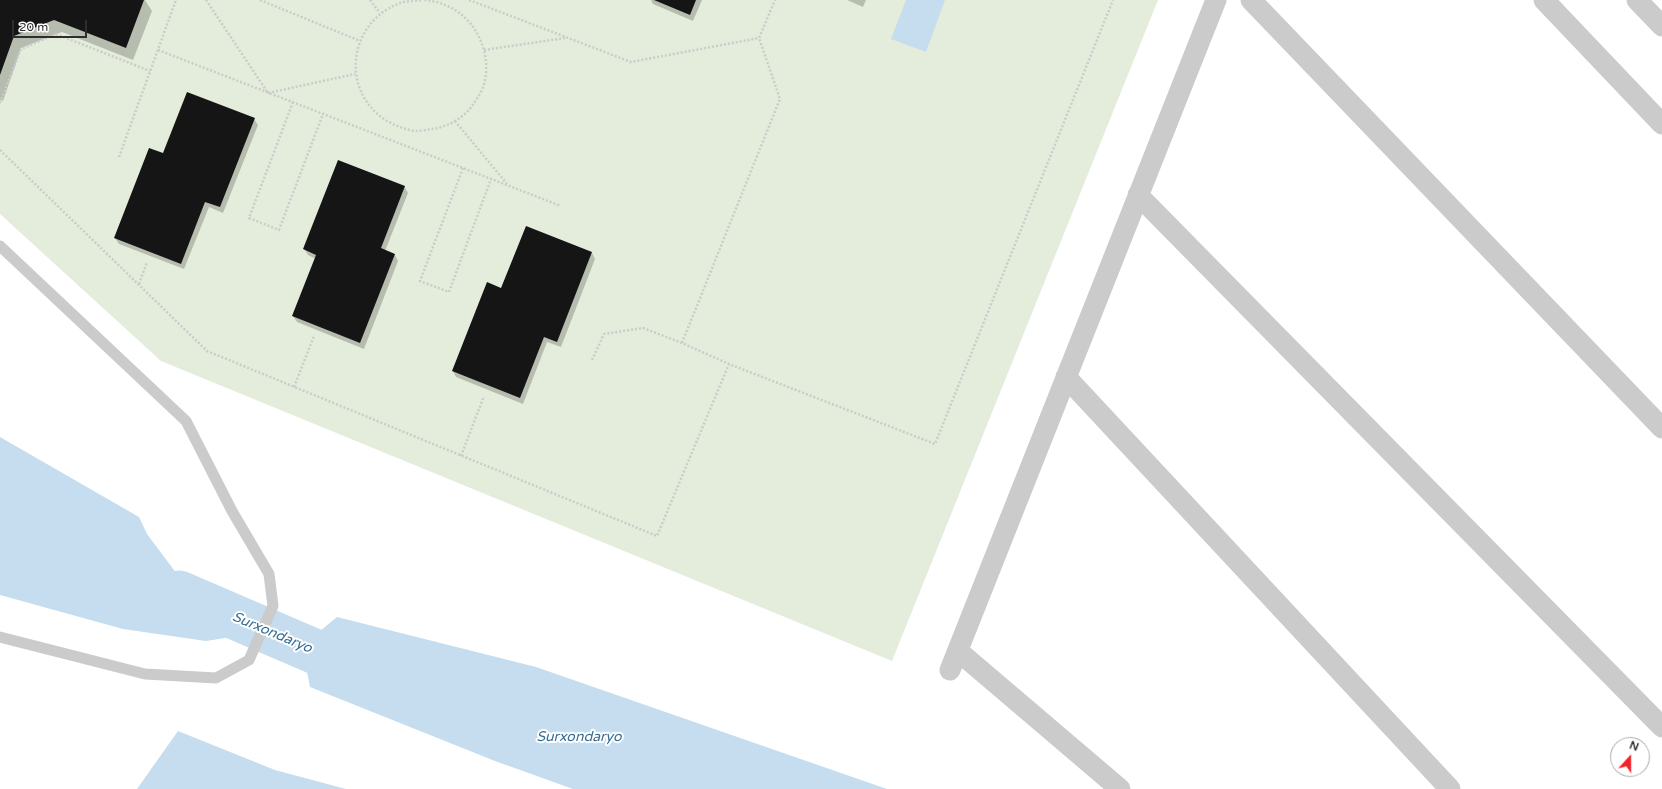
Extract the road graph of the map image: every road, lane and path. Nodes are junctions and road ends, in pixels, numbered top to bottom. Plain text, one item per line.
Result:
1 (176, 0) edge
2 (206, 0) edge
3 (260, 0) edge
4 (370, 0) edge
5 (420, 0) edge
6 (424, 0) edge
7 (469, 0) edge
8 (775, 0) edge
9 (1113, 0) edge
10 (1216, 0) edge
11 (1251, 0) edge
12 (1544, 0) edge
13 (1637, 0) edge
14 (380, 13) junction
15 (1662, 26) edge
16 (567, 38) junction
17 (759, 38) junction
18 (360, 41) junction
19 (158, 50) junction
20 (484, 50) junction
21 (150, 71) junction
22 (355, 74) junction
23 (268, 93) junction
24 (292, 102) junction
25 (0, 103) edge
26 (323, 114) junction
27 (455, 121) junction
28 (1662, 124) edge
29 (0, 150) edge
30 (119, 157) dead end
31 (463, 168) junction
32 (490, 179) junction
33 (508, 185) junction
34 (1138, 195) junction
35 (561, 206) dead end
36 (0, 246) edge
37 (147, 262) dead end
38 (139, 284) junction
39 (314, 336) dead end
40 (682, 343) junction
41 (592, 360) dead end
42 (729, 364) junction
43 (1066, 377) junction
44 (294, 387) junction
45 (484, 396) dead end
46 (1662, 428) edge
47 (461, 456) junction
48 (0, 637) edge
49 (958, 651) junction
50 (950, 670) dead end
51 (1662, 727) edge
52 (1120, 789) edge
53 (1450, 789) edge

1 - 19 path
2 - 23 path
3 - 18 path
4 - 14 path
5 - 14 path
6 - 20 path
7 - 16 path
8 - 17 path
9 - 42 path
10 - 34 street
11 - 46 street
12 - 28 street
13 - 15 street
14 - 18 path
16 - 17 path
16 - 20 path
17 - 40 path
18 - 22 path
19 - 21 path
19 - 23 path
20 - 27 path
21 - 25 path
21 - 30 path
22 - 23 path
22 - 27 path
23 - 24 path
24 - 26 path
24 - 26 path
26 - 31 path
27 - 33 path
29 - 38 path
31 - 32 path
31 - 32 path
32 - 33 path
33 - 35 path
34 - 43 street
34 - 51 street
36 - 48 lane
37 - 38 path
38 - 44 path
39 - 44 path
40 - 41 path
40 - 42 path
42 - 47 path
43 - 49 street
43 - 53 street
44 - 47 path
45 - 47 path
49 - 50 street
49 - 52 street

